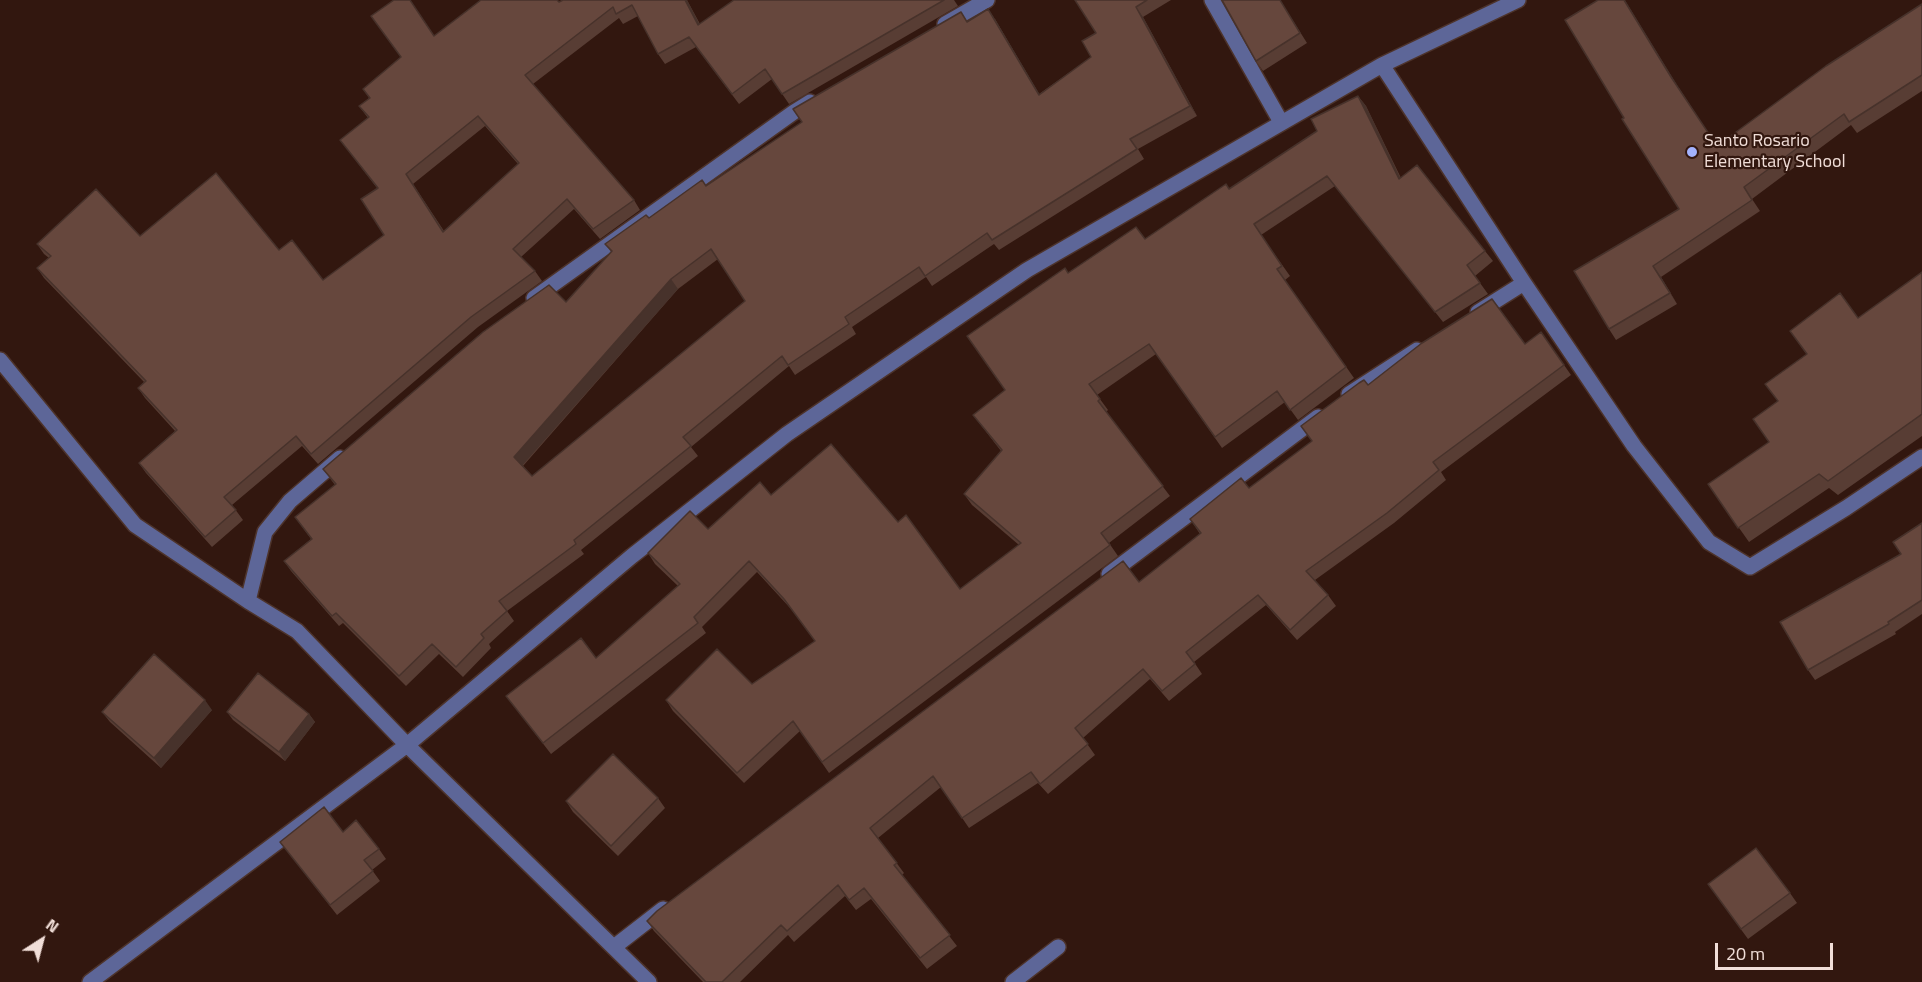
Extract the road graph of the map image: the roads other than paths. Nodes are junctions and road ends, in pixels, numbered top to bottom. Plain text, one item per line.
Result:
1 (987, 0) edge
2 (1212, 0) edge
3 (1518, 0) edge
4 (936, 30) edge
5 (1382, 65) junction
6 (824, 94) edge
7 (1281, 122) junction
8 (1524, 283) junction
9 (523, 306) edge
10 (1466, 319) edge
11 (1428, 343) edge
12 (0, 360) edge
13 (352, 448) edge
14 (1922, 457) edge
15 (1093, 587) edge
16 (248, 601) junction
17 (407, 745) junction
18 (671, 903) edge
19 (614, 946) junction
20 (1058, 947) dead end
21 (90, 982) edge
22 (650, 982) edge
23 (1013, 982) edge

1 - 4 street
2 - 7 street
3 - 5 street
5 - 7 street
5 - 8 street
6 - 9 street
7 - 17 street
8 - 10 street
8 - 14 street
11 - 15 street
12 - 16 street
13 - 16 street
16 - 17 street
17 - 19 street
17 - 21 street
18 - 19 street
19 - 22 street
20 - 23 street

